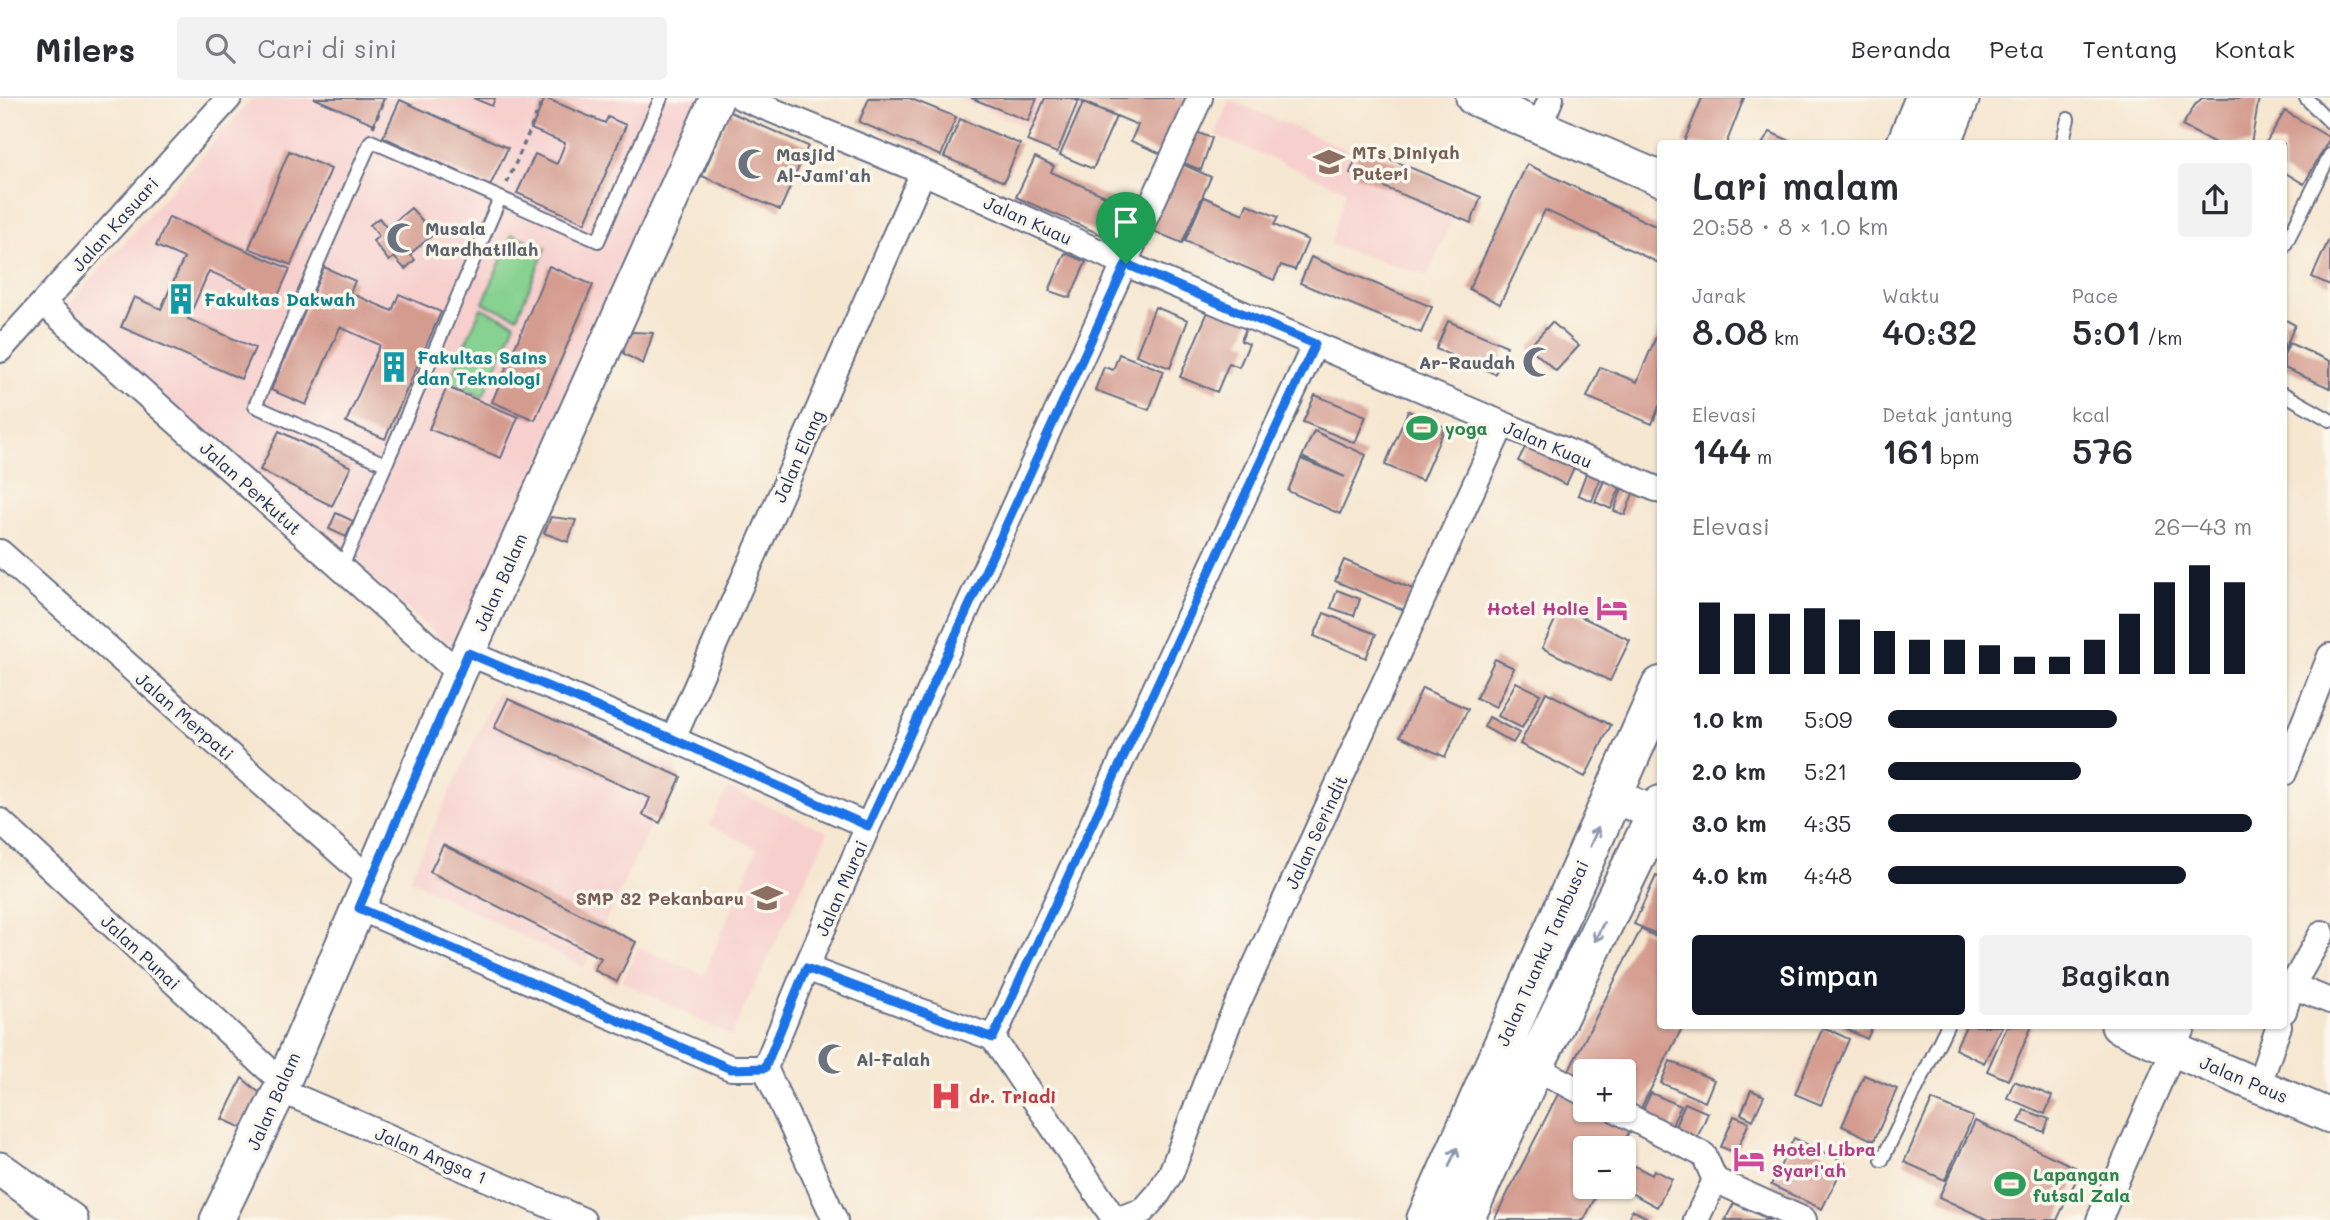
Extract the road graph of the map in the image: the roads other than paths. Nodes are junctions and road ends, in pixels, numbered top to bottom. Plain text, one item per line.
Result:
1 (229, 98) edge
2 (661, 98) edge
3 (717, 98) edge
4 (742, 98) edge
5 (1200, 98) edge
6 (1473, 98) edge
7 (1925, 98) edge
8 (1960, 98) edge
9 (2306, 98) edge
10 (1545, 113) edge
11 (2068, 119) dead end
12 (2330, 122) edge
13 (1908, 140) edge
14 (1943, 140) edge
15 (2063, 140) edge
16 (2330, 155) edge
17 (923, 172) junction
18 (1657, 178) edge
19 (500, 198) junction
20 (2287, 241) edge
21 (1126, 264) junction
22 (43, 303) junction
23 (1315, 344) junction
24 (0, 350) edge
25 (2287, 396) edge
26 (2330, 420) edge
27 (1502, 425) junction
28 (386, 464) junction
29 (1657, 489) edge
30 (0, 552) edge
31 (341, 569) junction
32 (464, 663) junction
33 (2328, 667) edge
34 (1657, 695) edge
35 (673, 739) junction
36 (2287, 766) edge
37 (1612, 794) junction
38 (1657, 811) edge
39 (1657, 816) edge
40 (0, 821) edge
41 (868, 826) junction
42 (365, 894) junction
43 (2322, 933) dead end
44 (806, 968) junction
45 (2292, 986) junction
46 (2330, 1000) edge
47 (2287, 1002) edge
48 (1946, 1029) edge
49 (2134, 1029) edge
50 (2278, 1029) edge
51 (993, 1038) junction
52 (2180, 1038) edge
53 (1534, 1067) junction
54 (765, 1068) junction
55 (2259, 1084) junction
56 (281, 1086) junction
57 (1573, 1087) edge
58 (2330, 1116) edge
59 (1636, 1120) edge
60 (1882, 1160) dead end
61 (0, 1169) edge
62 (1715, 1181) junction
63 (71, 1220) edge
64 (218, 1220) edge
65 (583, 1220) edge
66 (835, 1220) edge
67 (1114, 1220) edge
68 (1426, 1220) edge
69 (1464, 1220) edge
70 (1696, 1220) edge
71 (1804, 1220) edge
72 (2099, 1220) edge

1 - 22 street, Jalan Kasuari
2 - 19 lane
3 - 32 main road, Jalan Balam
4 - 17 street, Jalan Kuau
5 - 21 street, Jalan Murai
6 - 10 main road
7 - 13 main road
8 - 14 main road
9 - 12 lane
10 - 18 main road
11 - 15 lane
16 - 20 lane
17 - 21 street, Jalan Kuau
17 - 35 street, Jalan Elang
19 - 28 lane
19 - 28 lane
21 - 23 street, Jalan Kuau
21 - 41 street, Jalan Murai
22 - 24 street, Jalan Kasuari
22 - 31 street, Jalan Perkutut
23 - 27 street, Jalan Kuau
23 - 51 street
25 - 26 lane
27 - 29 street, Jalan Kuau
27 - 67 street, Jalan Serindit
28 - 31 lane
30 - 42 street, Jalan Merpati
31 - 32 street, Jalan Perkutut
32 - 35 street, Jalan Perkutut
32 - 42 main road, Jalan Balam
33 - 36 street
34 - 37 main road, Jalan Tuanku Tambusai
35 - 41 street, Jalan Perkutut
37 - 38 main road
68 -> 37 main road, Jalan Tuanku Tambusai
39 -> 53 main road
40 - 56 street, Jalan Punai
41 - 44 street, Jalan Murai
42 - 54 street, Jalan Merpati
42 - 56 main road, Jalan Balam
43 - 45 street
44 - 51 street
44 - 54 street, Jalan Murai
45 - 46 street
45 - 47 street
48 - 60 lane
49 - 52 main road, Jalan Paus
50 - 55 street
51 - 67 street
52 - 55 main road, Jalan Paus
52 - 72 street
53 - 57 street
53 - 69 main road
54 - 66 street
55 - 58 main road, Jalan Paus
56 - 64 main road, Jalan Balam
56 - 65 street, Jalan Angsa 1
59 - 62 street
61 - 63 main road
62 - 70 street
62 - 71 street

